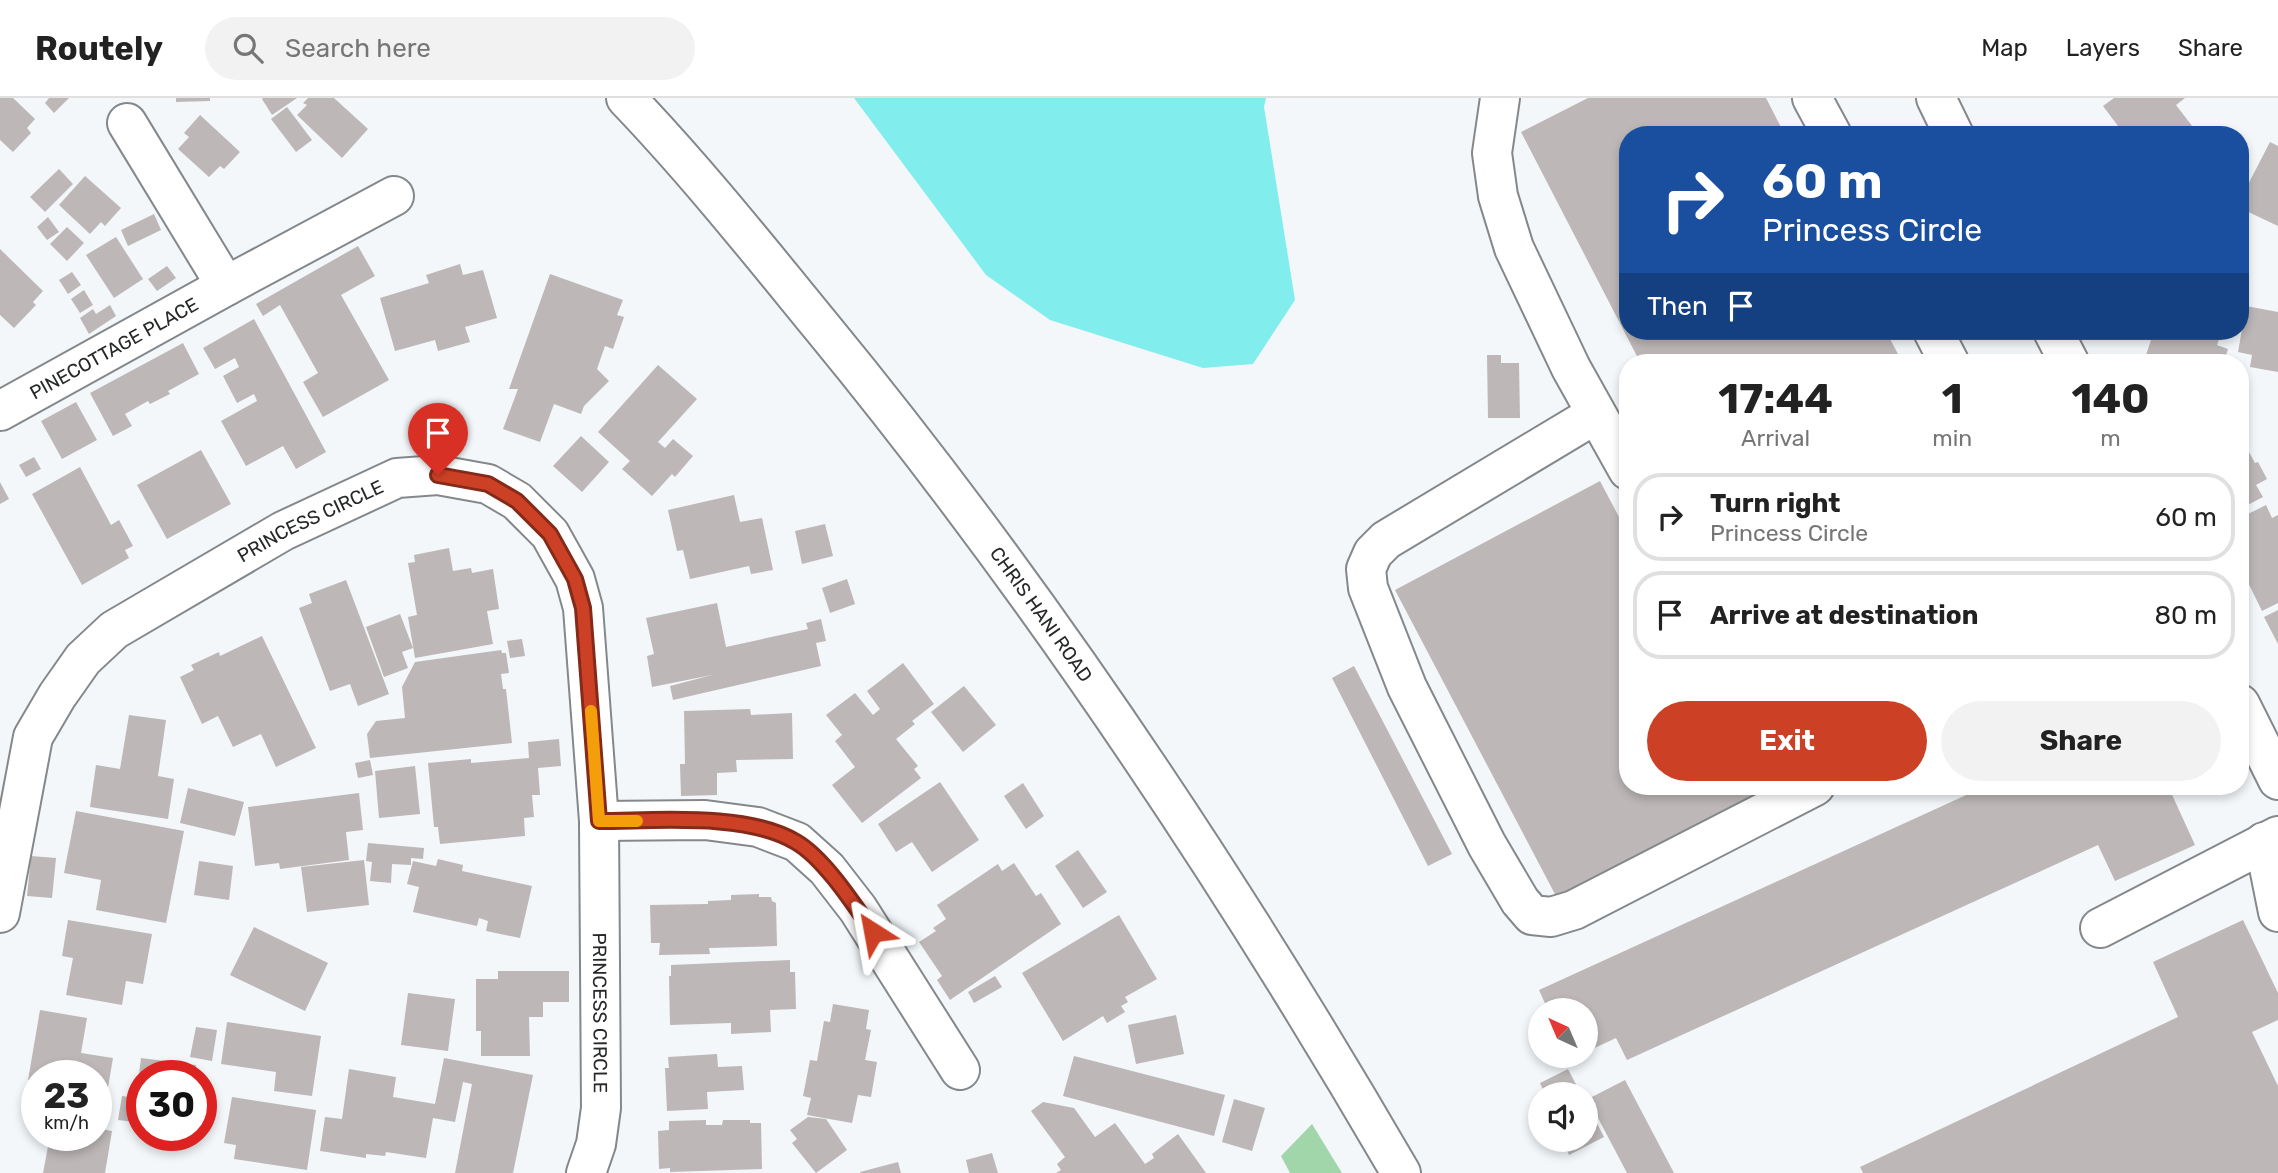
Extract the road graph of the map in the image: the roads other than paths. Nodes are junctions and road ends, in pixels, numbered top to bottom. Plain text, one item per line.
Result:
1 (626, 98) edge
2 (1500, 98) edge
3 (1812, 98) edge
4 (1936, 98) edge
5 (127, 123) dead end
6 (1827, 126) edge
7 (1950, 126) edge
8 (394, 196) dead end
9 (226, 286) junction
10 (0, 411) edge
11 (1596, 414) junction
12 (1619, 454) edge
13 (2249, 722) edge
14 (2278, 780) edge
15 (1793, 795) edge
16 (599, 821) junction
17 (2271, 839) edge
18 (2278, 912) edge
19 (0, 913) edge
20 (2099, 929) dead end
21 (960, 1070) dead end
22 (586, 1173) edge
23 (1401, 1173) edge

1 - 23 street, CHRIS HANI ROAD
2 - 11 street
3 - 6 street
4 - 7 street
5 - 9 street
8 - 9 street, PINECOTTAGE PLACE
9 - 10 street, PINECOTTAGE PLACE
11 - 12 street
11 - 15 street
13 - 14 street
16 - 19 street, PRINCESS CIRCLE
16 - 21 street
16 - 22 street, PRINCESS CIRCLE
17 - 18 street
17 - 20 street

